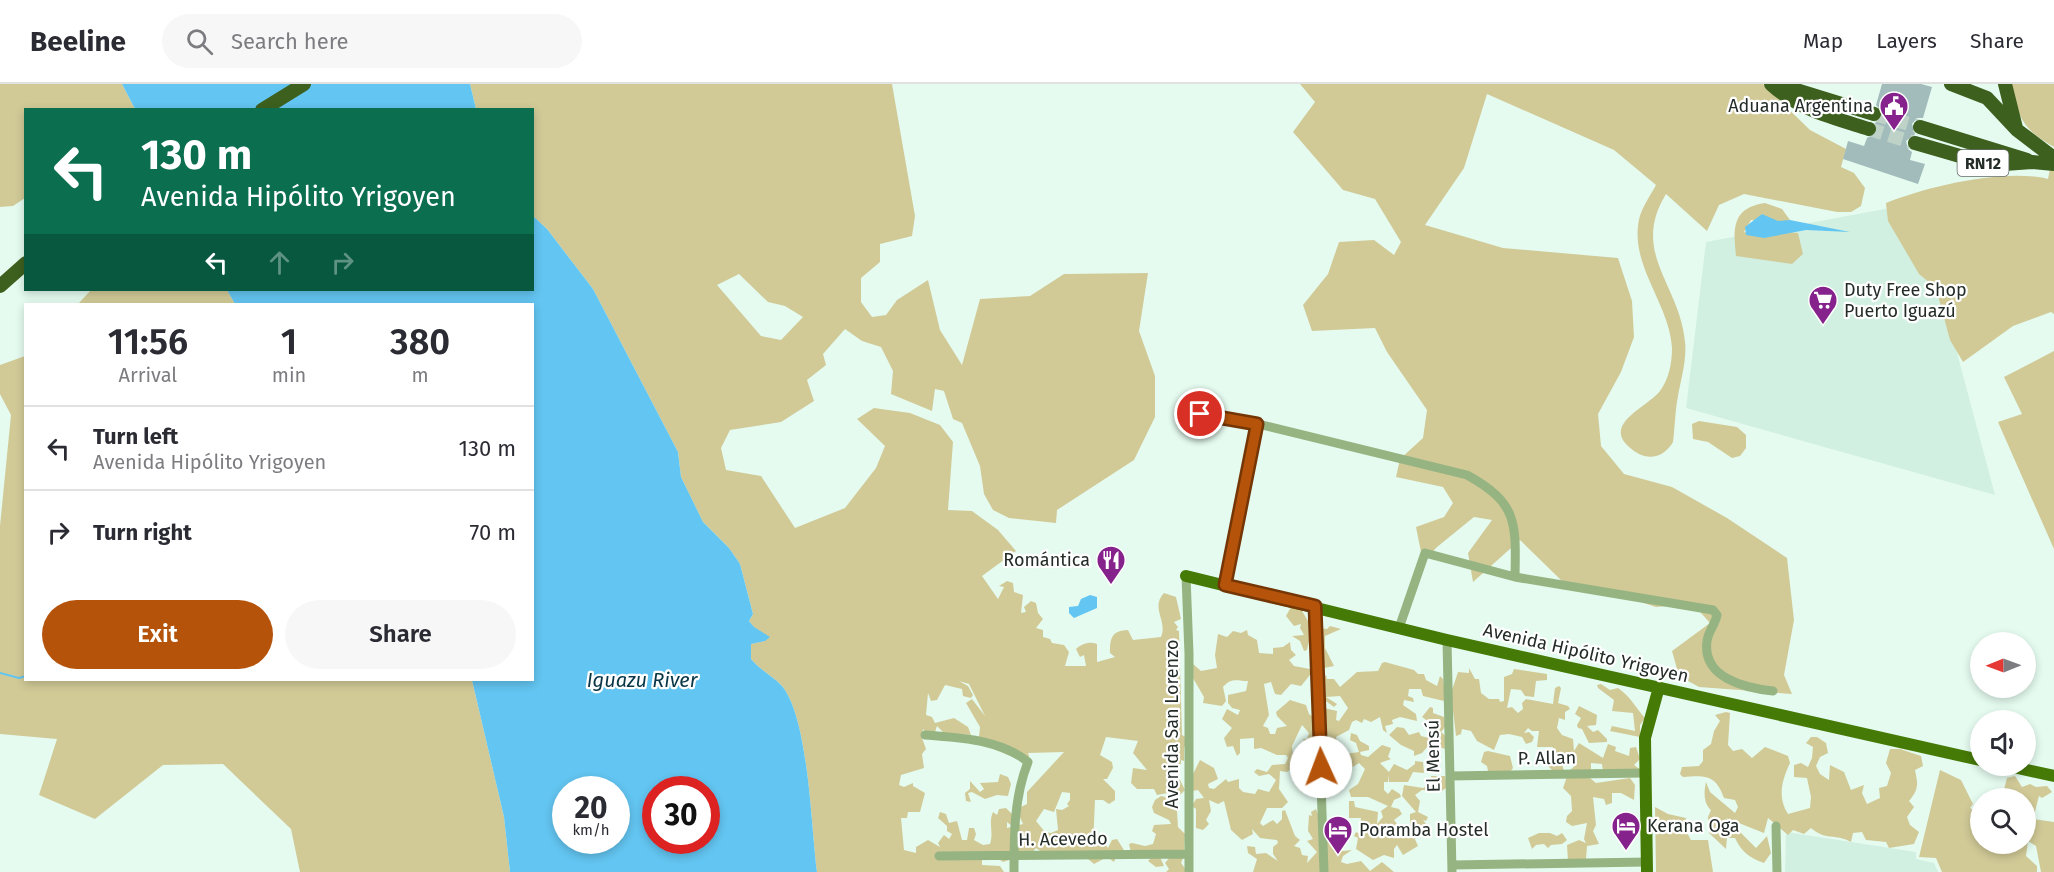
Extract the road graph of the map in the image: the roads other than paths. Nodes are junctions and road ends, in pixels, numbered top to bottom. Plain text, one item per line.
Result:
1 (304, 84) edge
2 (1772, 84) edge
3 (1777, 84) edge
4 (1951, 84) edge
5 (2005, 84) edge
6 (265, 108) edge
7 (1874, 114) tunnel mouth
8 (1920, 128) tunnel mouth
9 (1869, 129) tunnel mouth
10 (2017, 130) junction
11 (1915, 143) tunnel mouth
12 (2054, 158) edge
13 (2032, 162) junction
14 (2054, 164) edge
15 (21, 266) edge
16 (0, 268) edge
17 (0, 286) edge
18 (1200, 414) dead end
19 (1257, 424) junction
20 (1186, 576) joint
21 (1515, 577) junction
22 (1225, 585) junction
23 (1315, 606) junction
24 (1399, 628) junction
25 (1447, 640) junction
26 (1659, 687) junction
27 (1773, 691) dead end
28 (925, 735) dead end
29 (1970, 758) edge
30 (2036, 772) edge
31 (1645, 773) junction
32 (1450, 776) junction
33 (2054, 776) edge
34 (1776, 826) dead end
35 (1188, 854) junction
36 (939, 856) dead end
37 (1014, 856) junction
38 (1647, 867) edge
39 (1452, 869) edge
40 (1014, 872) edge
41 (1189, 872) edge
42 (1324, 872) edge
43 (1777, 872) edge

1 - 6 highway
2 - 9 highway
3 - 7 highway
4 - 10 highway, RN12
5 - 10 highway, RN12
8 - 13 highway, RN12
10 - 12 highway, RN12
11 - 13 highway, RN12
13 - 14 highway, RN12
15 - 16 highway
15 - 17 highway
18 - 19 street
19 - 21 street
19 - 22 street
20 - 22 main road, Avenida Hipólito Yrigoyen
20 - 35 street, Avenida San Lorenzo
21 - 24 street
21 - 27 street
22 - 23 main road, Avenida Hipólito Yrigoyen
23 - 24 main road, Avenida Hipólito Yrigoyen
23 - 42 street
24 - 25 main road, Avenida Hipólito Yrigoyen
25 - 26 main road, Avenida Hipólito Yrigoyen
25 - 32 street, El Mensú
26 - 29 main road, Avenida Hipólito Yrigoyen
26 - 31 main road
28 - 37 street
30 - 33 main road
31 - 32 street, P. Allan
31 - 38 main road
32 - 39 street, El Mensú
34 - 43 street
35 - 37 street, H. Acevedo
35 - 41 street, Avenida San Lorenzo
36 - 37 street, H. Acevedo
37 - 40 street
38 - 39 street

